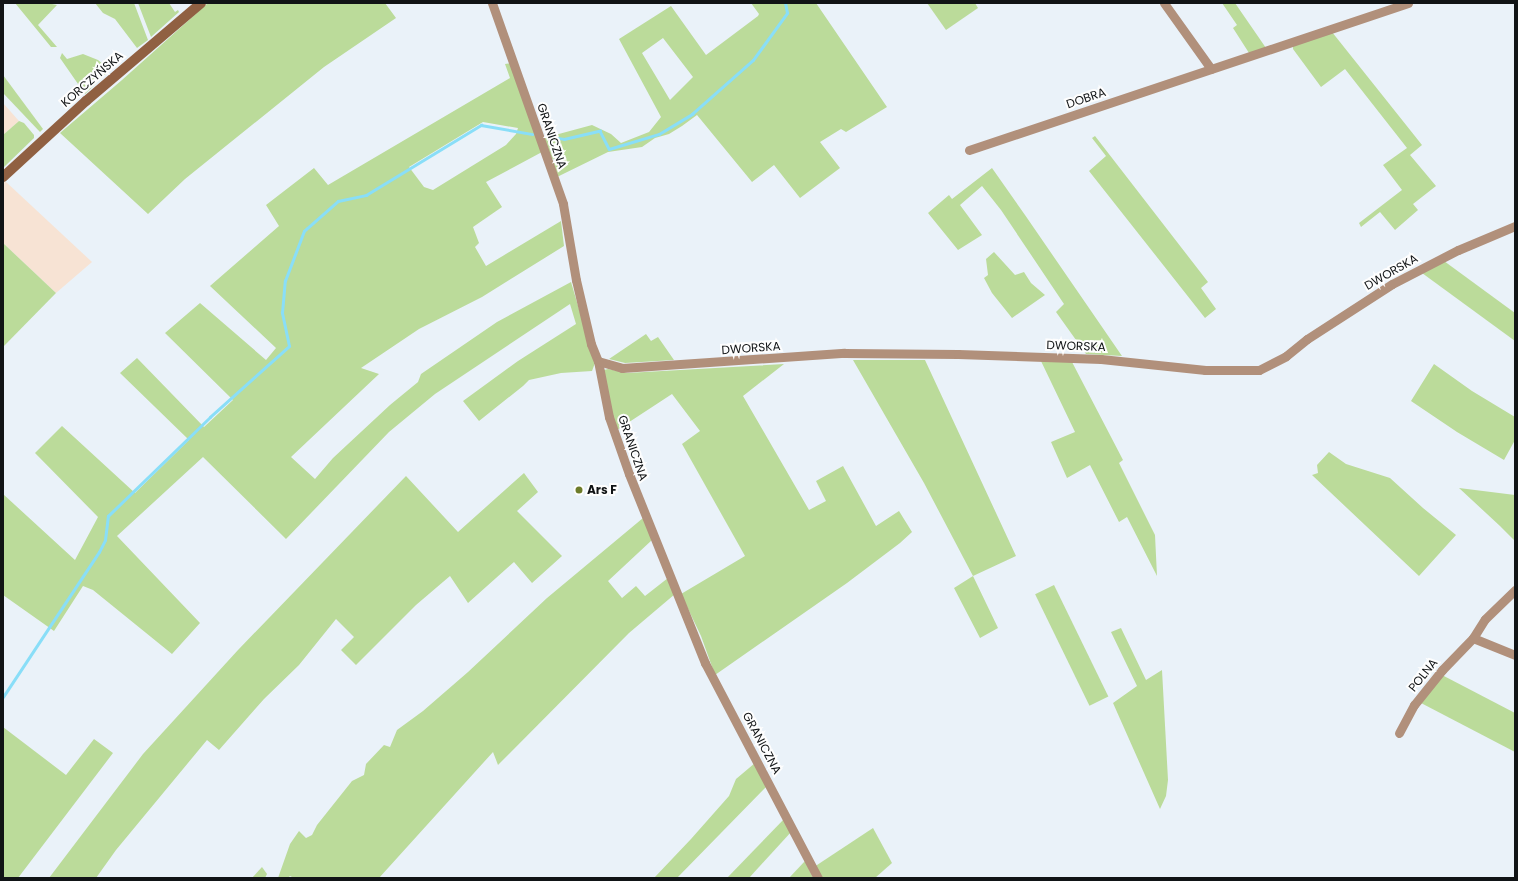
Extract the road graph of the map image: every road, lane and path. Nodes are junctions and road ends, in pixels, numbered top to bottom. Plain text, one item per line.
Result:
1 (201, 3) edge
2 (492, 3) edge
3 (1164, 3) edge
4 (1408, 3) edge
5 (1210, 69) junction
6 (969, 150) dead end
7 (3, 177) edge
8 (1515, 226) edge
9 (598, 361) junction
10 (1515, 590) edge
11 (1473, 638) junction
12 (1515, 655) edge
13 (1399, 733) dead end
14 (818, 878) edge

1 - 7 main road, KORCZYŃSKA
2 - 9 street, GRANICZNA
3 - 5 street
4 - 5 street, DOBRA
5 - 6 street, DOBRA
8 - 9 street, DWORSKA
9 - 14 street, GRANICZNA
10 - 11 street, POLNA
11 - 12 street
11 - 13 street, POLNA

